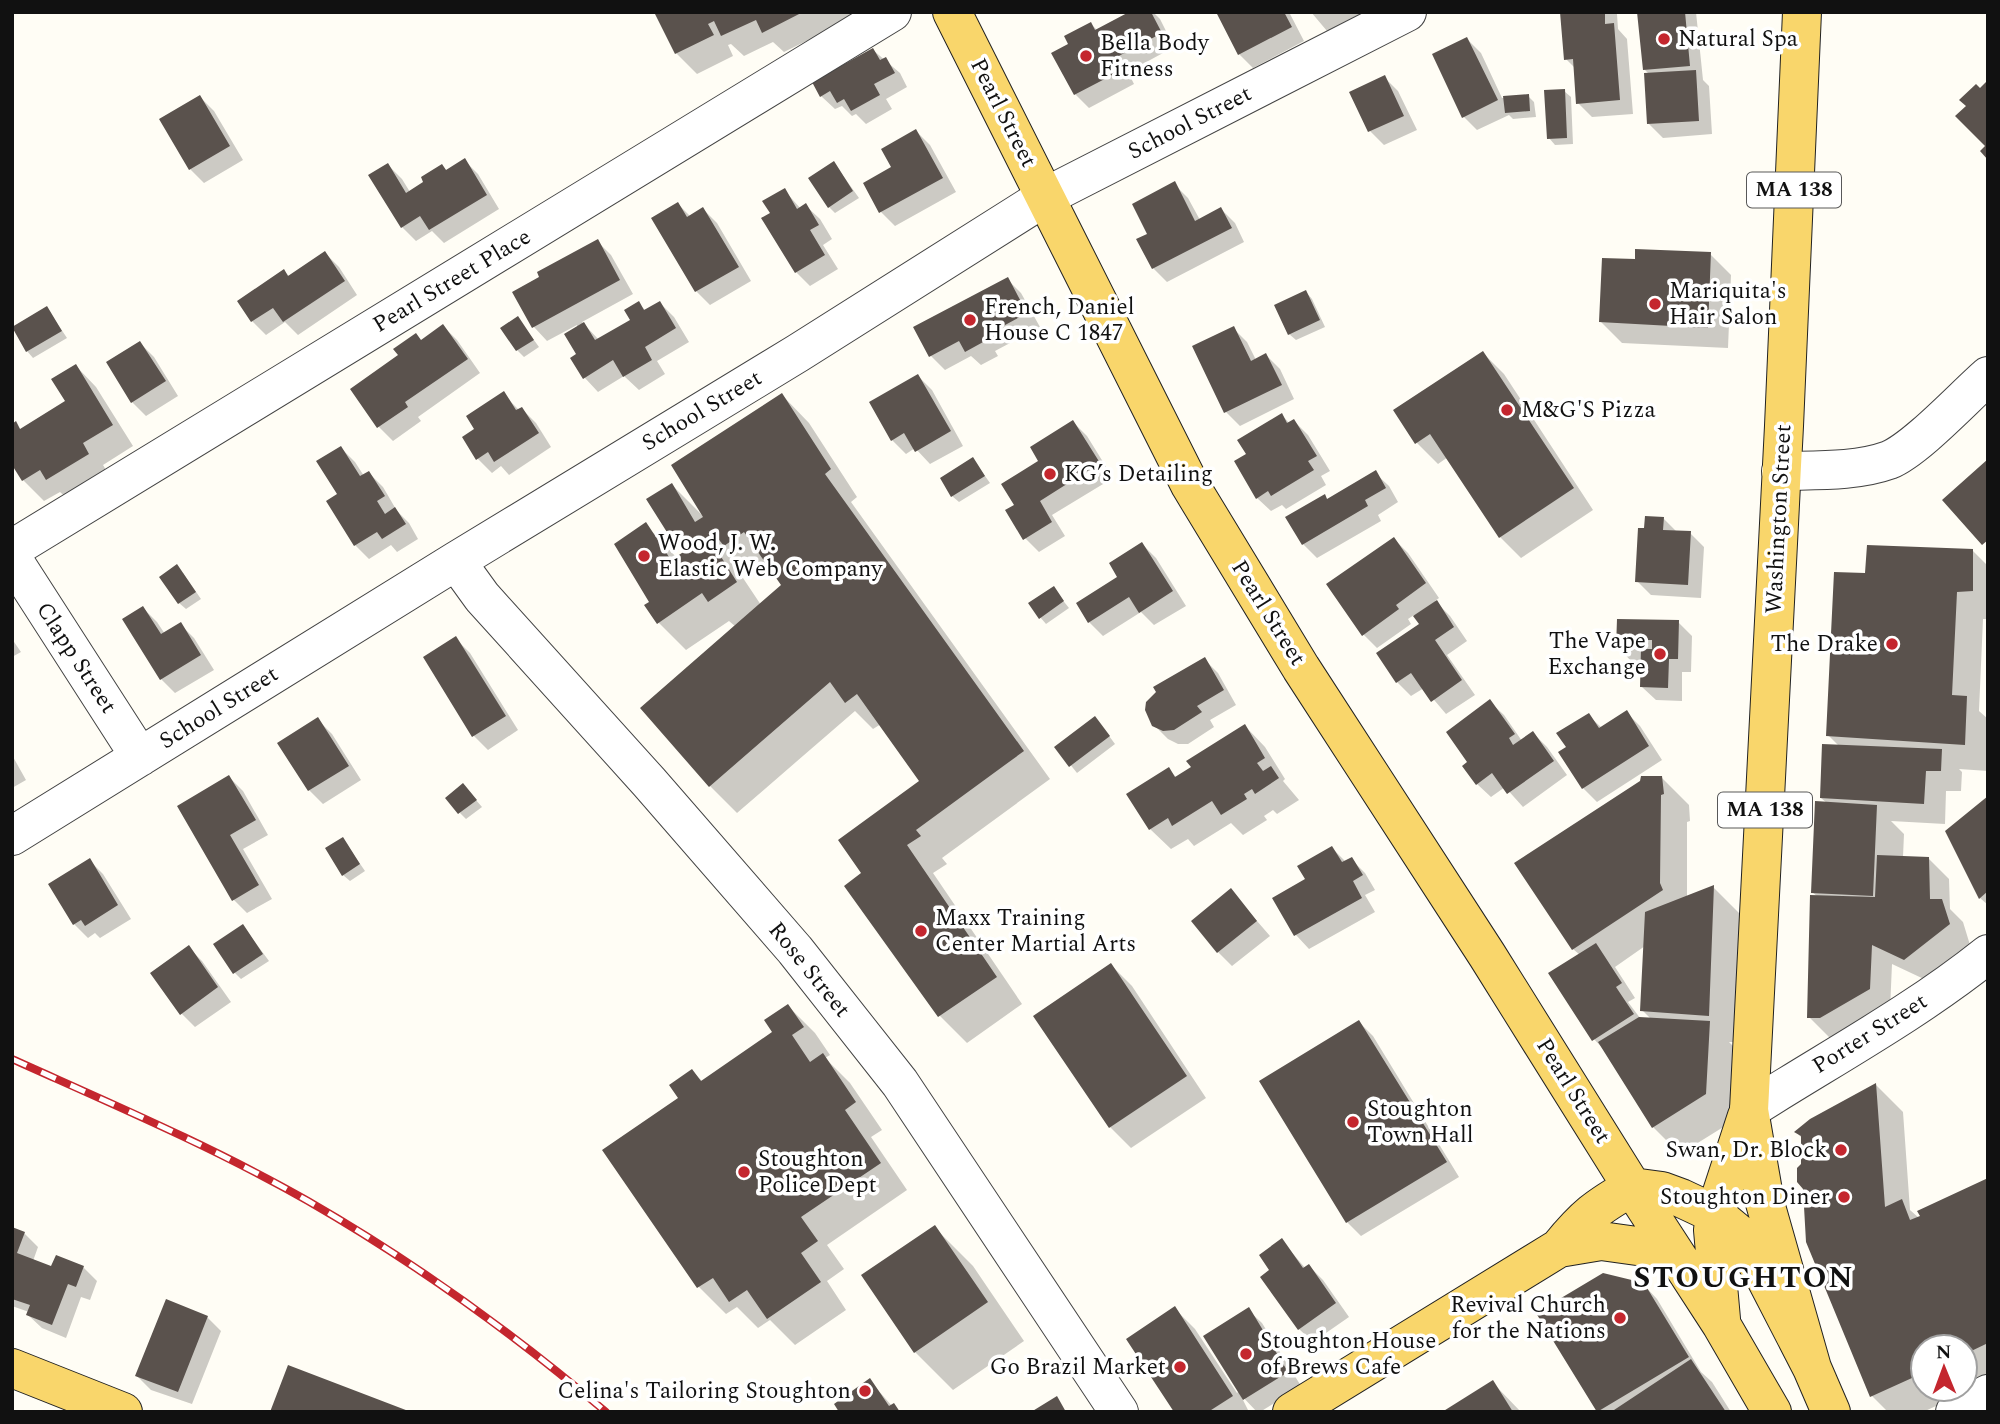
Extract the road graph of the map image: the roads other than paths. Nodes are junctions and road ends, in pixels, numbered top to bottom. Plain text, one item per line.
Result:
1 (892, 12) edge
2 (952, 12) edge
3 (1407, 12) edge
4 (1802, 12) edge
5 (1045, 197) junction
6 (1988, 376) edge
7 (1781, 471) junction
8 (12, 549) edge
9 (12, 558) edge
10 (456, 561) junction
11 (140, 757) junction
12 (12, 836) edge
13 (1988, 954) edge
14 (1749, 1110) junction
15 (1632, 1187) junction
16 (1715, 1214) junction
17 (1559, 1248) junction
18 (1673, 1251) junction
19 (1721, 1324) junction
20 (12, 1368) edge
21 (1812, 1368) junction
22 (1988, 1394) edge
23 (123, 1412) edge
24 (1119, 1412) edge
25 (1292, 1412) edge
26 (1772, 1412) edge
27 (1831, 1412) edge
28 (1955, 1412) edge

1 - 8 street, Pearl Street Place
2 - 5 main road, Pearl Street
3 - 5 street, School Street
4 - 7 main road, Washington Street / MA 138
5 - 10 street, School Street
5 - 15 main road, Pearl Street
6 - 7 street
7 - 14 main road, Washington Street / MA 138
9 - 11 street, Clapp Street
10 - 11 street, School Street
10 - 24 street, Rose Street
11 - 12 street, School Street
13 - 14 street, Porter Street
14 - 16 main road, Washington Street / MA 138
14 - 21 main road, Washington Street / MA 138
15 - 16 main road, MA 138
15 - 17 main road
15 - 18 main road, Pearl Street / MA 138
16 - 19 main road, Washington Street / MA 138
16 - 21 main road, Washington Street / MA 138
17 - 18 main road
17 - 25 main road
18 - 19 main road, Pearl Street / MA 138
19 - 26 main road, Washington Street / MA 138
20 - 23 main road
21 - 27 main road, Washington Street / MA 138
22 - 28 street

